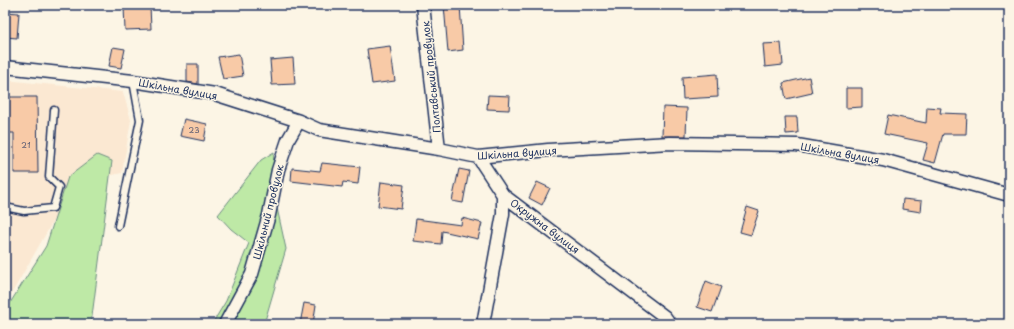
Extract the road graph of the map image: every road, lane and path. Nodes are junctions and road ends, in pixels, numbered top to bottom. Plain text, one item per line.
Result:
1 (423, 5) edge
2 (5, 67) edge
3 (133, 81) junction
4 (54, 110) dead end
5 (299, 121) junction
6 (439, 149) junction
7 (478, 157) junction
8 (503, 195) junction
9 (1009, 195) edge
10 (5, 207) edge
11 (118, 226) dead end
12 (225, 324) edge
13 (483, 324) edge
14 (670, 324) edge

1 - 6 street, Полтавський провулок
2 - 3 street, Шкільна вулиця
3 - 5 street, Шкільна вулиця
3 - 11 lane
4 - 10 lane
5 - 6 street, Шкільна вулиця
5 - 12 street, Шкільний провулок
6 - 7 street, Шкільна вулиця
7 - 8 street
7 - 9 street, Шкільна вулиця
8 - 13 street, Окружна вулиця
8 - 14 street, Окружна вулиця

